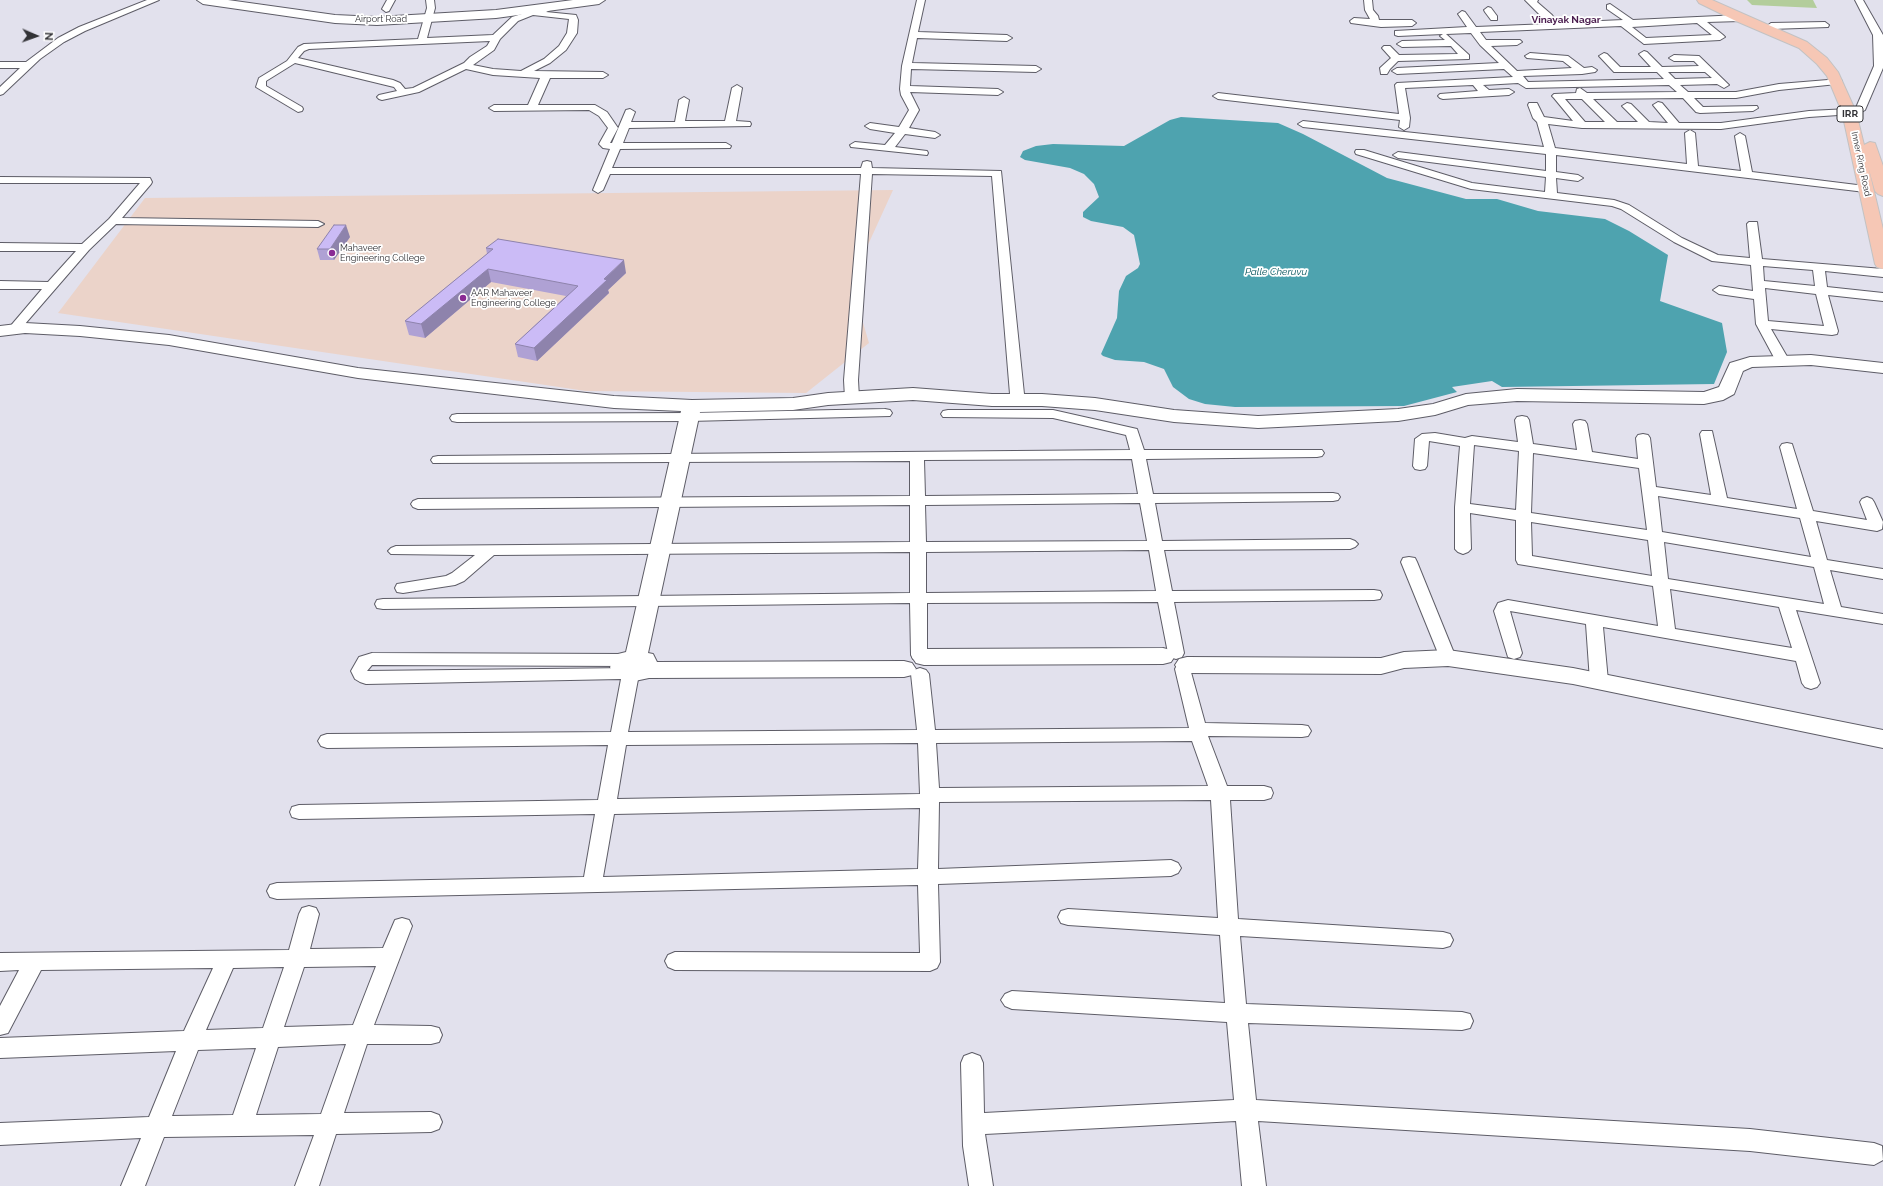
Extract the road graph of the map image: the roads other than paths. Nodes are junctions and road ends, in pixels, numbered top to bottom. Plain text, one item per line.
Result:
1 (155, 0) edge
2 (203, 0) edge
3 (522, 0) edge
4 (599, 0) edge
5 (921, 0) edge
6 (1368, 0) edge
7 (1529, 0) edge
8 (1534, 0) edge
9 (1859, 0) edge
10 (1712, 2) edge
11 (558, 3) edge
12 (389, 5) edge
13 (1610, 7) dead end
14 (371, 9) dead end
15 (429, 9) edge
16 (1488, 10) dead end
17 (1646, 11) dead end
18 (528, 14) junction
19 (1598, 14) dead end
20 (1563, 16) dead end
21 (1533, 17) dead end
22 (1549, 17) junction
23 (1462, 18) dead end
24 (1740, 18) junction
25 (1870, 18) junction
26 (1883, 19) edge
27 (377, 21) junction
28 (1354, 21) dead end
29 (1700, 21) junction
30 (1375, 22) junction
31 (1422, 22) dead end
32 (1664, 22) junction
33 (1612, 24) junction
34 (1629, 24) junction
35 (1825, 25) dead end
36 (1771, 26) junction
37 (1556, 27) junction
38 (1501, 29) junction
39 (1472, 30) junction
40 (1441, 32) junction
41 (1398, 33) dead end
42 (913, 35) junction
43 (1881, 36) edge
44 (496, 38) junction
45 (1007, 38) dead end
46 (1678, 39) junction
47 (422, 40) junction
48 (1517, 42) dead end
49 (1453, 43) junction
50 (1482, 43) junction
51 (1387, 48) dead end
52 (1644, 54) dead end
53 (1604, 56) dead end
54 (1466, 57) junction
55 (1396, 58) junction
56 (1413, 58) junction
57 (1674, 58) dead end
58 (1696, 58) junction
59 (293, 60) junction
60 (0, 65) edge
61 (30, 65) junction
62 (467, 65) junction
63 (908, 66) junction
64 (1505, 66) junction
65 (1881, 67) edge
66 (1475, 68) junction
67 (1036, 69) dead end
68 (1707, 69) junction
69 (1659, 70) junction
70 (1397, 71) dead end
71 (1384, 72) dead end
72 (1546, 72) junction
73 (1560, 72) junction
74 (521, 73) junction
75 (546, 75) junction
76 (604, 75) dead end
77 (1516, 77) junction
78 (1787, 80) dead end
79 (1836, 80) junction
80 (1721, 81) junction
81 (1475, 82) junction
82 (1672, 82) junction
83 (1570, 83) junction
84 (737, 88) dead end
85 (905, 89) junction
86 (0, 92) edge
87 (998, 92) dead end
88 (1509, 92) dead end
89 (403, 93) junction
90 (1486, 93) junction
91 (1685, 95) junction
92 (1736, 95) junction
93 (1218, 96) dead end
94 (1443, 96) dead end
95 (1584, 96) junction
96 (382, 97) dead end
97 (684, 100) dead end
98 (1533, 105) dead end
99 (1696, 105) junction
100 (1594, 106) junction
101 (1627, 106) junction
102 (1658, 106) junction
103 (532, 107) junction
104 (494, 108) dead end
105 (1753, 108) junction
106 (298, 109) dead end
107 (1855, 111) junction
108 (630, 112) dead end
109 (1405, 118) junction
110 (1542, 120) junction
111 (1768, 120) junction
112 (730, 124) junction
113 (746, 124) dead end
114 (1303, 124) dead end
115 (625, 125) junction
116 (679, 125) junction
117 (1582, 125) junction
118 (1614, 125) junction
119 (1646, 125) junction
120 (1676, 125) junction
121 (870, 126) dead end
122 (902, 131) junction
123 (1690, 132) dead end
124 (935, 135) dead end
125 (1403, 135) junction
126 (1740, 136) dead end
127 (855, 145) dead end
128 (616, 146) junction
129 (726, 146) dead end
130 (888, 149) junction
131 (1551, 151) junction
132 (1360, 152) dead end
133 (924, 153) dead end
134 (1397, 159) junction
135 (867, 167) junction
136 (1693, 168) junction
137 (606, 171) junction
138 (1551, 174) junction
139 (1748, 175) junction
140 (1578, 178) dead end
141 (0, 180) edge
142 (1882, 182) edge
143 (1865, 189) junction
144 (598, 190) dead end
145 (1551, 195) junction
146 (113, 221) junction
147 (318, 224) dead end
148 (1753, 224) dead end
149 (0, 247) edge
150 (85, 248) junction
151 (1756, 261) junction
152 (1883, 264) edge
153 (1819, 266) junction
154 (1883, 273) edge
155 (0, 285) edge
156 (52, 286) junction
157 (1719, 290) dead end
158 (1759, 290) junction
159 (1821, 290) junction
160 (1883, 297) edge
161 (1762, 324) junction
162 (7, 330) edge
163 (1782, 360) junction
164 (1883, 368) edge
165 (1017, 394) dead end
166 (852, 398) junction
167 (690, 412) junction
168 (886, 413) dead end
169 (948, 414) dead end
170 (457, 418) dead end
171 (1522, 420) dead end
172 (1580, 424) dead end
173 (1707, 434) dead end
174 (1643, 438) dead end
175 (1467, 443) junction
176 (1787, 446) dead end
177 (1526, 448) junction
178 (1317, 453) dead end
179 (1138, 454) junction
180 (917, 455) junction
181 (1585, 456) junction
182 (680, 457) junction
183 (438, 460) dead end
184 (1645, 464) junction
185 (1420, 466) dead end
186 (1649, 490) junction
187 (1145, 497) junction
188 (1333, 497) dead end
189 (917, 499) junction
190 (670, 500) junction
191 (1720, 502) junction
192 (1867, 502) dead end
193 (418, 504) dead end
194 (1462, 507) junction
195 (1523, 516) junction
196 (1807, 516) junction
197 (1655, 536) junction
198 (1350, 544) dead end
199 (1156, 545) junction
200 (918, 547) junction
201 (660, 548) junction
202 (1463, 549) dead end
203 (491, 550) junction
204 (396, 551) dead end
205 (1409, 562) dead end
206 (1822, 563) junction
207 (1883, 574) edge
208 (1660, 582) junction
209 (403, 588) dead end
210 (1165, 596) junction
211 (1374, 596) dead end
212 (918, 599) junction
213 (648, 600) junction
214 (1786, 603) junction
215 (383, 604) dead end
216 (1834, 611) junction
217 (1594, 619) junction
218 (1883, 619) edge
219 (1667, 633) junction
220 (1514, 653) dead end
221 (1802, 656) junction
222 (1448, 658) junction
223 (1176, 660) junction
224 (917, 663) junction
225 (634, 666) junction
226 (1599, 681) junction
227 (1811, 683) dead end
228 (1302, 730) dead end
229 (1198, 731) junction
230 (927, 736) junction
231 (618, 738) junction
232 (1883, 738) edge
233 (328, 741) dead end
234 (1220, 793) junction
235 (1264, 793) dead end
236 (930, 798) junction
237 (606, 808) junction
238 (299, 812) dead end
239 (1171, 868) dead end
240 (928, 877) junction
241 (592, 885) junction
242 (277, 891) dead end
243 (310, 914) dead end
244 (1068, 917) dead end
245 (402, 926) dead end
246 (1229, 926) junction
247 (1443, 940) dead end
248 (389, 957) junction
249 (297, 958) junction
250 (227, 959) junction
251 (35, 961) junction
252 (675, 961) dead end
253 (0, 962) edge
254 (1012, 1000) dead end
255 (1237, 1013) junction
256 (1462, 1021) dead end
257 (0, 1026) edge
258 (360, 1034) junction
259 (431, 1035) dead end
260 (270, 1038) junction
261 (190, 1042) junction
262 (0, 1048) edge
263 (972, 1063) dead end
264 (1247, 1110) junction
265 (431, 1122) dead end
266 (330, 1123) junction
267 (974, 1124) junction
268 (241, 1125) junction
269 (157, 1127) junction
270 (0, 1134) edge
271 (1874, 1154) dead end
272 (133, 1186) edge
273 (307, 1186) edge
274 (981, 1186) edge
275 (1254, 1186) edge

1 - 61 street
2 - 27 street, Airport Road
3 - 15 street, Airport Road
4 - 11 street, Airport Road
5 - 42 street
6 - 30 street
7 - 8 street
7 - 22 street
9 - 25 street
10 - 24 highway, Inner Ring Road / IRR
10 - 36 highway, Inner Ring Road / IRR
11 - 15 street, Airport Road
11 - 18 street
12 - 14 street, Airport Road
12 - 15 street, Airport Road
12 - 27 street
13 - 34 street
15 - 27 street, Airport Road
15 - 47 street
16 - 38 street
17 - 32 street
18 - 44 street
18 - 74 street
19 - 33 street
20 - 22 street
21 - 22 street
22 - 37 street
23 - 39 street
24 - 29 street
24 - 79 highway, Inner Ring Road / IRR
25 - 26 street
25 - 43 street
28 - 30 street
29 - 32 street
29 - 46 street
30 - 31 street
32 - 34 street
33 - 34 street
33 - 37 street
34 - 46 street
35 - 36 street
36 - 107 highway, Inner Ring Road / IRR
37 - 38 street
38 - 39 street
39 - 40 street
39 - 50 street
40 - 41 street
40 - 49 street
42 - 45 street
42 - 63 street
43 - 65 street
44 - 47 street
44 - 62 street
46 - 58 street
47 - 59 street
48 - 50 street
49 - 54 street
49 - 56 street
50 - 64 street
51 - 55 street
52 - 69 street
53 - 69 street
54 - 56 street
54 - 66 street
55 - 56 street
55 - 71 street
57 - 58 street
58 - 68 street
59 - 89 street
59 - 106 street
60 - 61 street
61 - 86 street
62 - 74 street
62 - 89 street
63 - 67 street
63 - 85 street
64 - 66 street
64 - 77 street
65 - 107 street
66 - 70 street
68 - 69 street
68 - 80 street
69 - 82 street
72 - 73 street
72 - 73 street
72 - 77 street
73 - 83 street
74 - 75 street
75 - 76 street
75 - 103 street
77 - 81 street
77 - 83 street
78 - 79 street
79 - 92 street
79 - 107 highway, Inner Ring Road / IRR
80 - 82 street
80 - 92 street
81 - 90 street
81 - 109 street
82 - 83 street
82 - 91 street
83 - 95 street
84 - 112 street
85 - 87 street
85 - 122 street
88 - 90 street
89 - 96 street
90 - 94 street
91 - 92 street
91 - 95 street
91 - 99 street
92 - 105 street
93 - 109 street
95 - 100 street
95 - 117 street
97 - 116 street
98 - 110 street
99 - 102 street
99 - 105 street
100 - 101 street
100 - 118 street
101 - 102 street
101 - 119 street
102 - 120 street
103 - 104 street
103 - 128 street
105 - 111 street
107 - 111 street
107 - 142 highway, Inner Ring Road / IRR
107 - 143 highway, Inner Ring Road / IRR
108 - 115 street
109 - 125 street
110 - 117 street
110 - 131 street
111 - 120 street
112 - 113 street
112 - 116 street
114 - 125 street
115 - 116 street
115 - 128 street
117 - 118 street
118 - 119 street
119 - 120 street
121 - 122 street
122 - 124 street
122 - 130 street
123 - 136 street
125 - 131 street
125 - 134 street
126 - 139 street
127 - 130 street
128 - 129 street
128 - 137 street
130 - 133 street
131 - 136 street
131 - 138 street
132 - 134 street
134 - 138 street
134 - 145 street
135 - 137 street
135 - 165 street
135 - 166 street
136 - 139 street
137 - 144 street
138 - 140 street
138 - 145 street
139 - 143 street
141 - 146 street
143 - 152 highway, Inner Ring Road / IRR
145 - 151 street
146 - 147 street
146 - 150 street
148 - 151 street
149 - 150 street
150 - 156 street
151 - 153 street
151 - 158 street
153 - 154 street
153 - 159 street
155 - 156 street
156 - 162 street
157 - 158 street
158 - 159 street
158 - 161 street
159 - 160 street
159 - 161 street
161 - 163 street
162 - 167 street
163 - 164 street
163 - 166 street
166 - 167 street
167 - 168 street
167 - 170 street
167 - 182 street
169 - 179 street
171 - 177 street
172 - 181 street
173 - 191 street
174 - 184 street
175 - 177 street
175 - 185 street
175 - 194 street
176 - 196 street
177 - 181 street
177 - 195 street
178 - 179 street
179 - 180 street
179 - 187 street
180 - 182 street
180 - 189 street
181 - 184 street
182 - 183 street
182 - 190 street
184 - 186 street
186 - 191 street
186 - 197 street
187 - 188 street
187 - 189 street
187 - 199 street
189 - 190 street
189 - 200 street
190 - 193 street
190 - 201 street
191 - 196 street
192 - 196 street
194 - 195 street
194 - 202 street
195 - 197 street
195 - 208 street
196 - 206 street
197 - 206 street
197 - 208 street
198 - 199 street
199 - 200 street
199 - 210 street
200 - 201 street
200 - 212 street
201 - 203 street
201 - 213 street
203 - 204 street
203 - 209 street
205 - 222 street
206 - 207 street
206 - 216 street
208 - 214 street
208 - 219 street
210 - 211 street
210 - 212 street
210 - 223 street
212 - 213 street
212 - 224 street
213 - 215 street
213 - 225 street
214 - 216 street
214 - 221 street
216 - 218 street
217 - 219 street
217 - 220 street
217 - 226 street
219 - 221 street
221 - 227 street
222 - 223 street
222 - 226 street
223 - 224 street
223 - 229 street
224 - 225 street
224 - 230 street
225 - 225 street
225 - 231 street
226 - 232 street
228 - 229 street
229 - 230 street
229 - 234 street
230 - 231 street
230 - 236 street
231 - 233 street
231 - 237 street
234 - 235 street
234 - 236 street
234 - 246 street
236 - 237 street
236 - 240 street
237 - 238 street
237 - 241 street
239 - 240 street
240 - 241 street
240 - 252 street
241 - 242 street
243 - 249 street
244 - 246 street
245 - 248 street
246 - 247 street
246 - 255 street
248 - 249 street
248 - 258 street
249 - 250 street
249 - 260 street
250 - 251 street
250 - 261 street
251 - 253 street
251 - 257 street
254 - 255 street
255 - 256 street
255 - 264 street
258 - 259 street
258 - 260 street
258 - 266 street
260 - 261 street
260 - 268 street
261 - 262 street
261 - 269 street
263 - 267 street
264 - 267 street
264 - 271 street
264 - 275 street
265 - 266 street
266 - 268 street
266 - 273 street
267 - 274 street
268 - 269 street
269 - 270 street
269 - 272 street

